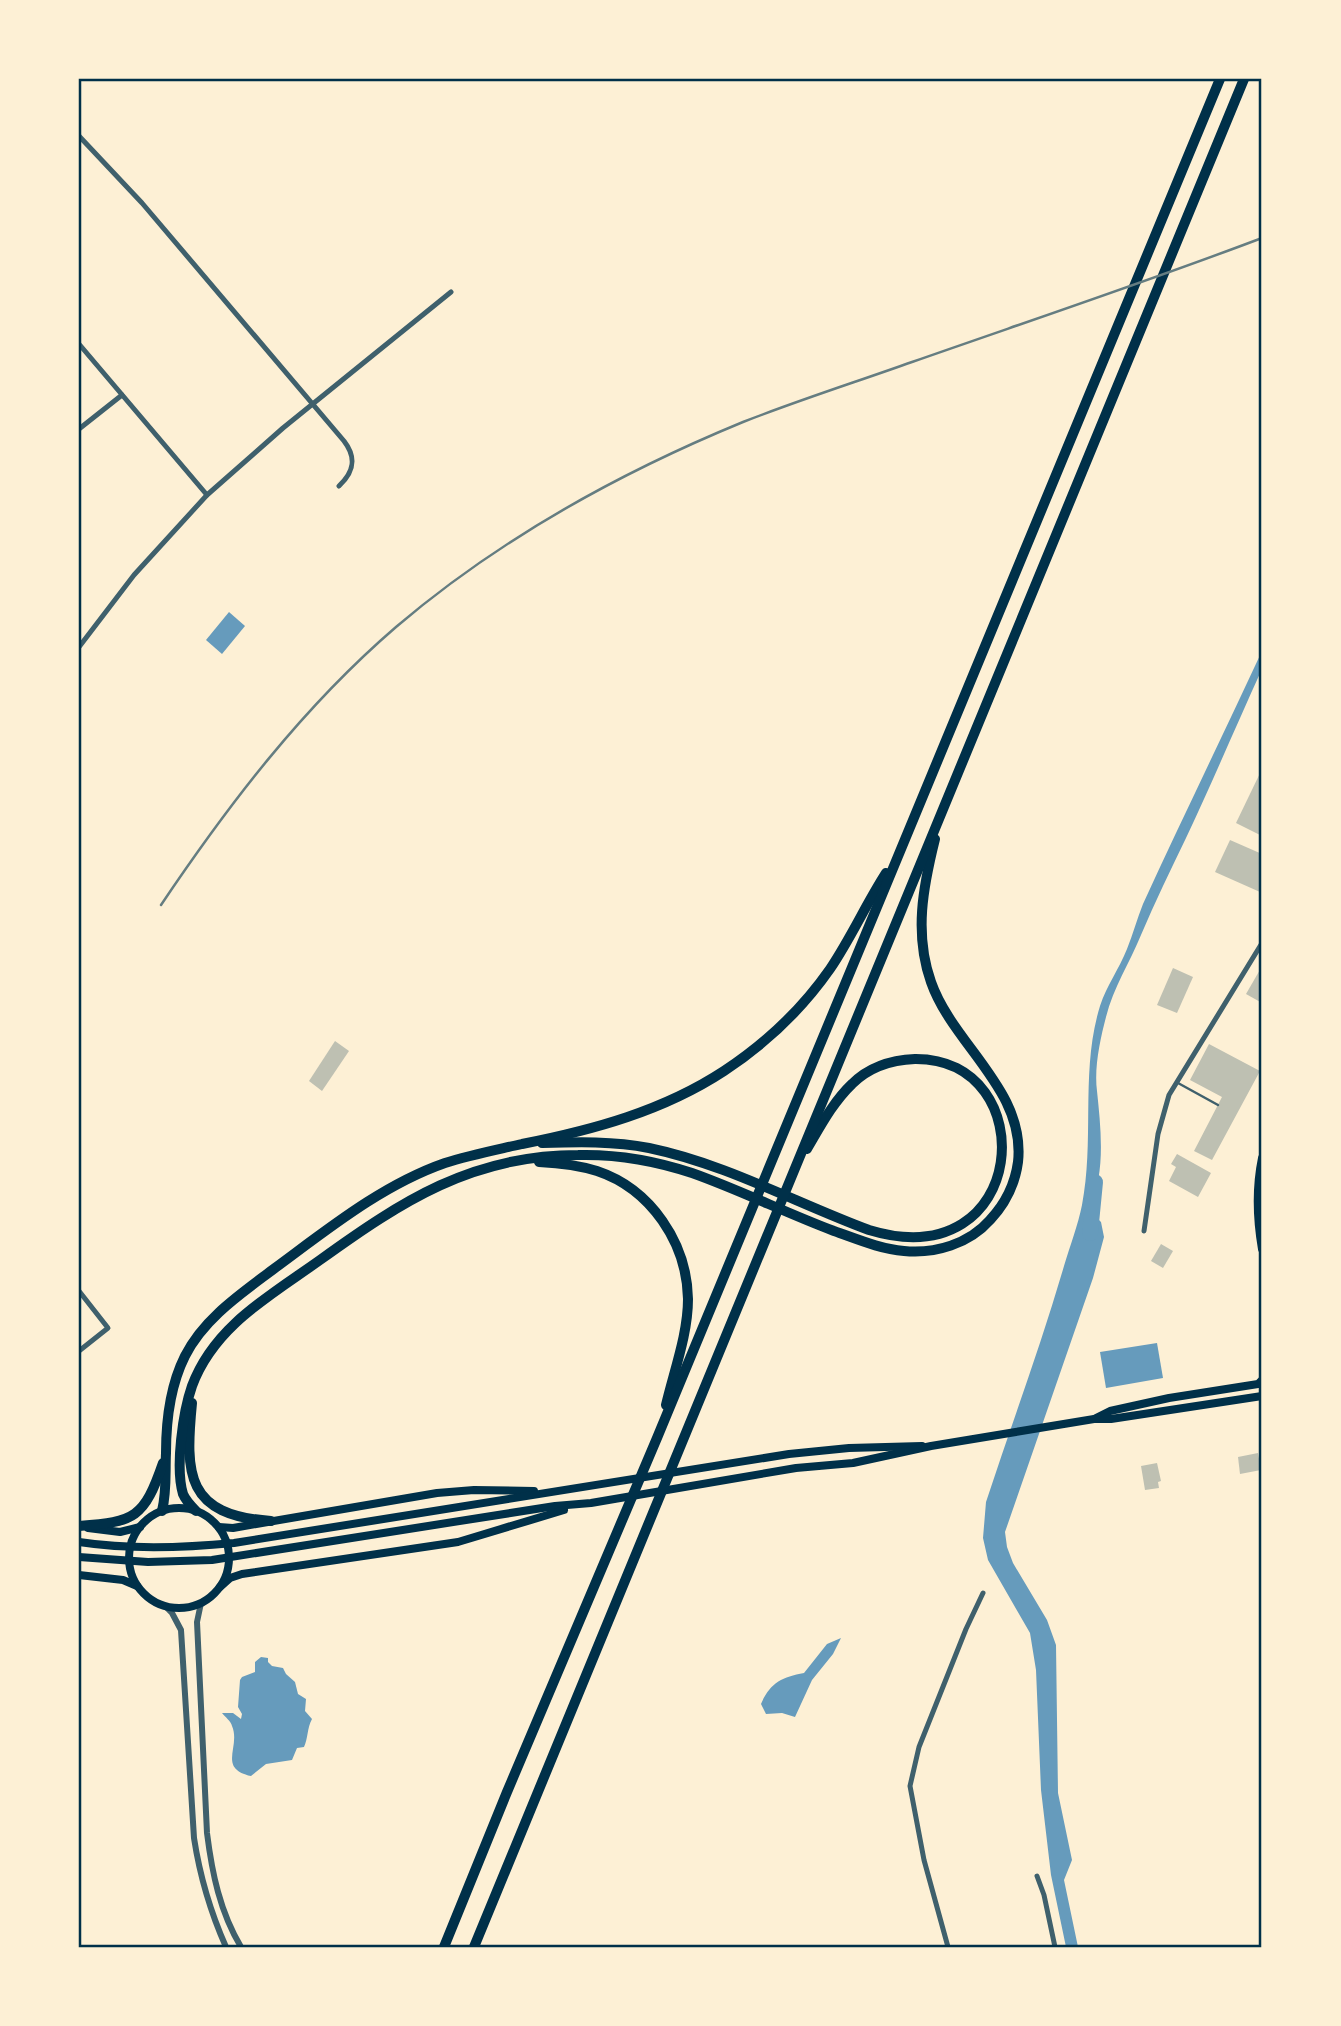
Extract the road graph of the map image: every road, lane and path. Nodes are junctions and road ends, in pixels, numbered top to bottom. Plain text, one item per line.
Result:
1 (1220, 79) edge
2 (1244, 79) edge
3 (79, 136) edge
4 (451, 292) dead end
5 (79, 344) edge
6 (122, 395) junction
7 (313, 404) junction
8 (79, 429) edge
9 (339, 486) dead end
10 (206, 495) junction
11 (79, 647) edge
12 (943, 808) junction
13 (900, 852) junction
14 (1262, 943) edge
15 (1175, 1081) junction
16 (1218, 1105) dead end
17 (523, 1144) junction
18 (1262, 1158) edge
19 (524, 1160) junction
20 (791, 1173) junction
21 (1144, 1231) dead end
22 (1262, 1249) edge
23 (79, 1291) edge
24 (79, 1351) edge
25 (194, 1381) junction
26 (1260, 1382) edge
27 (1262, 1396) edge
28 (1094, 1419) junction
29 (657, 1438) junction
30 (931, 1446) junction
31 (166, 1456) junction
32 (562, 1491) junction
33 (587, 1504) junction
34 (162, 1511) junction
35 (196, 1511) junction
36 (271, 1521) junction
37 (79, 1526) edge
38 (140, 1527) junction
39 (219, 1527) junction
40 (79, 1542) edge
41 (79, 1557) edge
42 (79, 1575) edge
43 (139, 1587) junction
44 (220, 1587) junction
45 (983, 1593) dead end
46 (201, 1603) junction
47 (165, 1606) junction
48 (1037, 1876) dead end
49 (226, 1947) edge
50 (241, 1947) edge
51 (444, 1947) edge
52 (474, 1947) edge
53 (948, 1947) edge
54 (1055, 1947) edge

1 - 13 highway
2 - 12 highway
3 - 7 street
4 - 7 street
5 - 6 street
6 - 8 street
6 - 10 street
7 - 9 street
7 - 10 street
10 - 11 street
12 - 19 highway
12 - 20 highway
13 - 17 highway
13 - 29 highway
14 - 15 street
15 - 16 lane
15 - 21 street
17 - 20 highway
17 - 31 highway
18 - 22 main road
19 - 25 highway
19 - 29 highway
20 - 52 highway
23 - 24 street
25 - 35 highway
25 - 36 highway
26 - 28 main road
27 - 28 main road
28 - 30 main road
29 - 51 highway
30 - 32 main road
30 - 33 main road
31 - 34 highway
31 - 37 highway
32 - 36 main road
32 - 40 main road
33 - 41 main road
33 - 44 main road
34 - 35 main road
34 - 38 main road
35 - 39 main road
36 - 39 main road
37 - 38 main road
38 - 43 main road
39 - 44 main road
42 - 43 main road
43 - 47 main road
44 - 46 main road
45 - 53 street
46 - 47 main road
46 - 50 street
47 - 49 street
48 - 54 street

